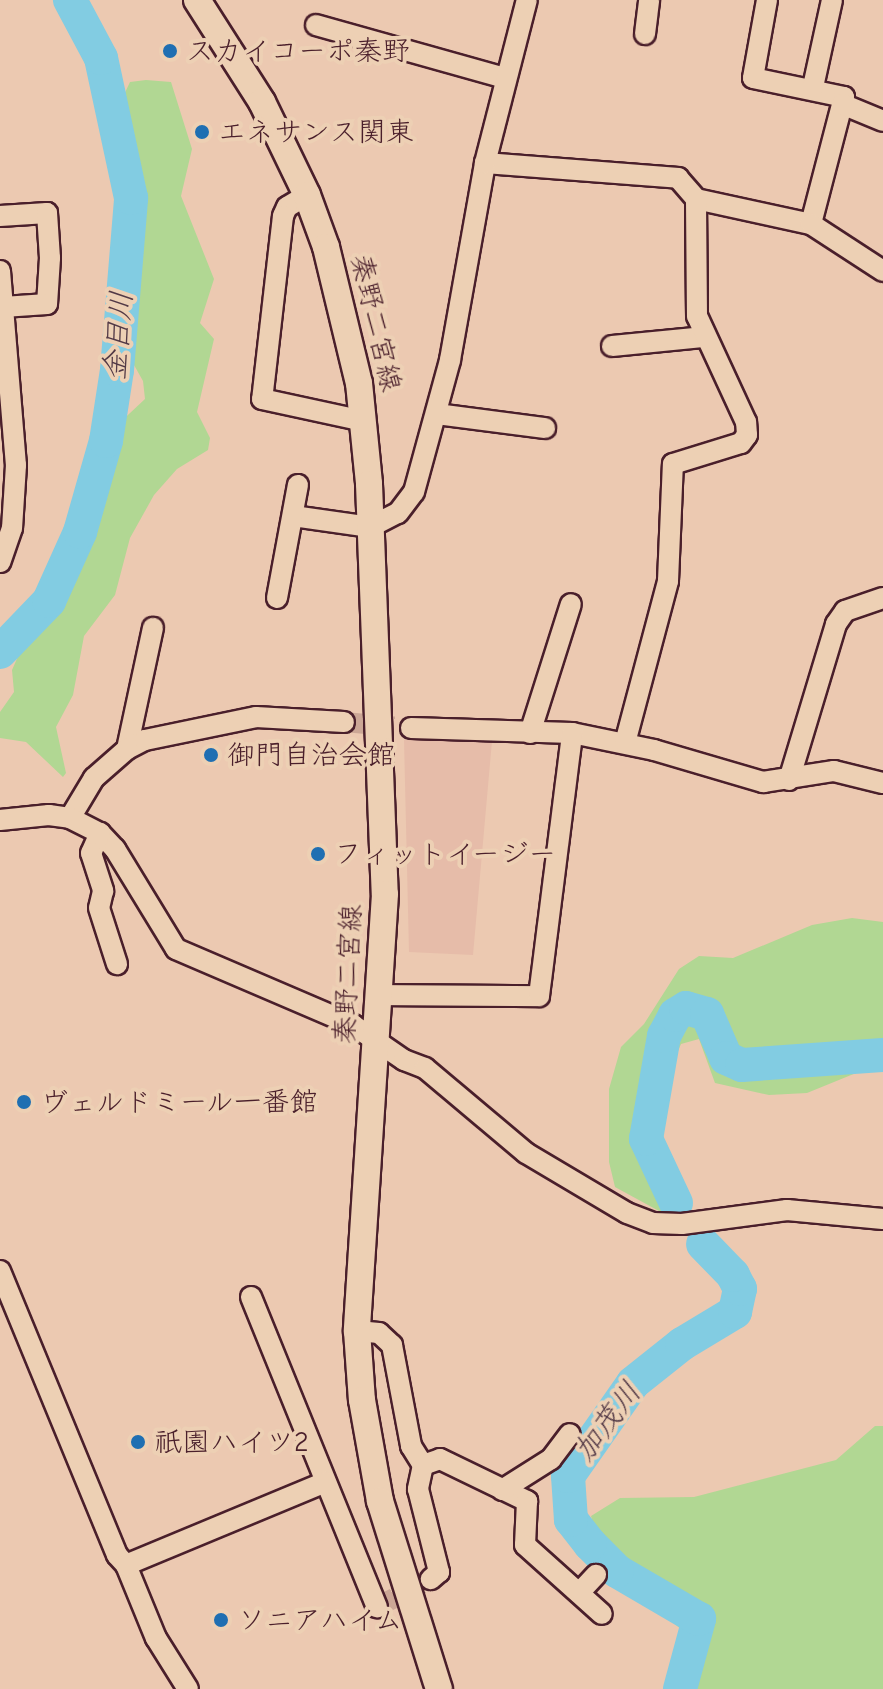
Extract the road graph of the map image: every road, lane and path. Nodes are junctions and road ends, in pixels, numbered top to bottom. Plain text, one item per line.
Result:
1 (197, 0) edge
2 (527, 0) edge
3 (649, 0) edge
4 (767, 0) edge
5 (832, 0) edge
6 (316, 25) dead end
7 (645, 34) dead end
8 (504, 78) junction
9 (813, 87) junction
10 (842, 104) junction
11 (883, 121) edge
12 (485, 163) junction
13 (307, 195) junction
14 (696, 199) junction
15 (0, 216) edge
16 (811, 224) junction
17 (0, 271) edge
18 (883, 271) edge
19 (3, 307) junction
20 (703, 337) junction
21 (612, 346) dead end
22 (437, 414) junction
23 (364, 421) junction
24 (545, 428) dead end
25 (298, 485) dead end
26 (293, 516) junction
27 (370, 527) junction
28 (0, 562) edge
29 (277, 598) dead end
30 (883, 598) edge
31 (571, 604) dead end
32 (153, 628) dead end
33 (344, 722) tunnel mouth
34 (411, 728) tunnel mouth
35 (530, 733) junction
36 (572, 733) junction
37 (625, 743) junction
38 (127, 749) junction
39 (789, 780) junction
40 (883, 783) edge
41 (70, 818) junction
42 (0, 820) edge
43 (100, 833) junction
44 (117, 964) dead end
45 (381, 995) junction
46 (377, 1040) junction
47 (883, 1219) edge
48 (0, 1271) edge
49 (251, 1297) dead end
50 (357, 1331) junction
51 (570, 1434) dead end
52 (423, 1465) junction
53 (325, 1482) junction
54 (502, 1490) junction
55 (126, 1565) junction
56 (596, 1575) dead end
57 (431, 1579) dead end
58 (579, 1593) junction
59 (377, 1607) dead end
60 (602, 1614) dead end
61 (188, 1689) edge
62 (439, 1689) edge

1 - 13 main road, 秦野二宮線
2 - 8 street
3 - 7 street
4 - 9 street
5 - 9 street
6 - 8 street
8 - 12 street
9 - 10 street
10 - 11 street
10 - 16 street
12 - 14 street
12 - 22 street
13 - 23 main road, 秦野二宮線
13 - 23 street
14 - 16 street
14 - 20 street
15 - 19 street
16 - 18 street
17 - 19 street
19 - 28 street
20 - 21 street
20 - 37 street
22 - 24 street
22 - 27 street
23 - 27 main road, 秦野二宮線
25 - 26 street
26 - 27 street
26 - 29 street
27 - 45 main road, 秦野二宮線
30 - 39 street
31 - 35 street
32 - 38 street
33 - 38 street
34 - 35 street
35 - 36 street
36 - 37 street
36 - 45 street
37 - 39 street
38 - 41 street
39 - 40 street
41 - 42 street
41 - 43 street
43 - 44 street
43 - 46 street
45 - 46 main road, 秦野二宮線
46 - 47 street
46 - 50 main road, 秦野二宮線
48 - 55 street
49 - 53 street
50 - 52 street
50 - 62 main road, 秦野二宮線
51 - 54 street
52 - 54 street
52 - 57 street
53 - 55 street
53 - 59 street
54 - 58 street
55 - 61 street
56 - 58 street
58 - 60 street

